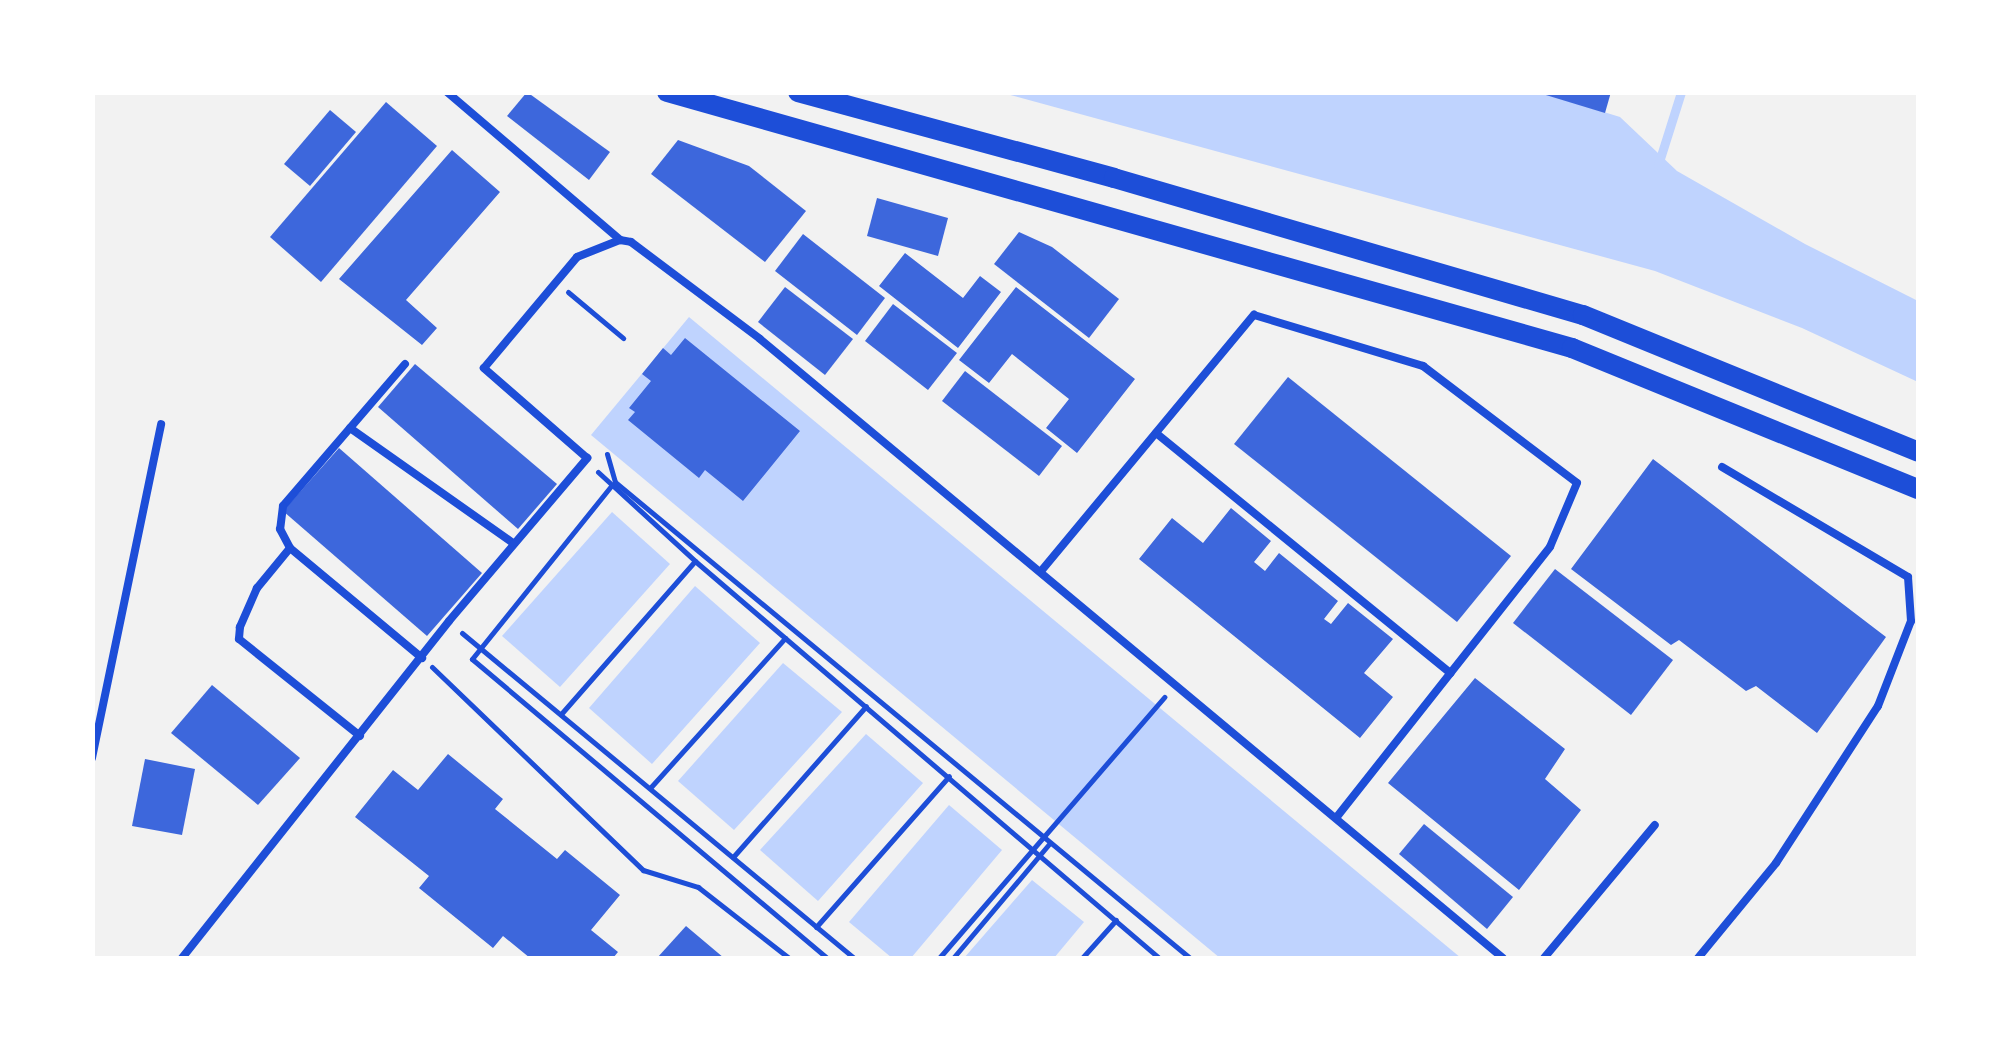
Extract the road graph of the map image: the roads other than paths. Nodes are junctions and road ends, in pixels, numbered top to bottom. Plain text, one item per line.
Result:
1 (447, 92) edge
2 (667, 92) edge
3 (798, 92) edge
4 (620, 240) junction
5 (405, 364) dead end
6 (161, 424) dead end
7 (350, 428) junction
8 (1156, 433) junction
9 (1918, 452) edge
10 (1722, 467) dead end
11 (1918, 489) edge
12 (513, 543) junction
13 (290, 548) junction
14 (1042, 570) junction
15 (422, 658) junction
16 (1450, 673) junction
17 (360, 736) junction
18 (92, 758) edge
19 (1336, 818) junction
20 (1656, 825) dead end
21 (182, 958) edge
22 (1503, 958) edge
23 (1544, 958) edge
24 (1698, 958) edge

1 - 4 lane
2 - 11 main road
3 - 9 main road
4 - 12 lane
4 - 14 lane
5 - 7 lane
6 - 18 lane
7 - 12 lane
7 - 13 lane
8 - 14 lane
8 - 16 lane
8 - 16 lane
10 - 24 lane
12 - 15 lane
13 - 15 lane
13 - 17 lane
14 - 19 lane
15 - 17 lane
16 - 19 lane
17 - 21 lane
19 - 22 lane
20 - 23 lane

